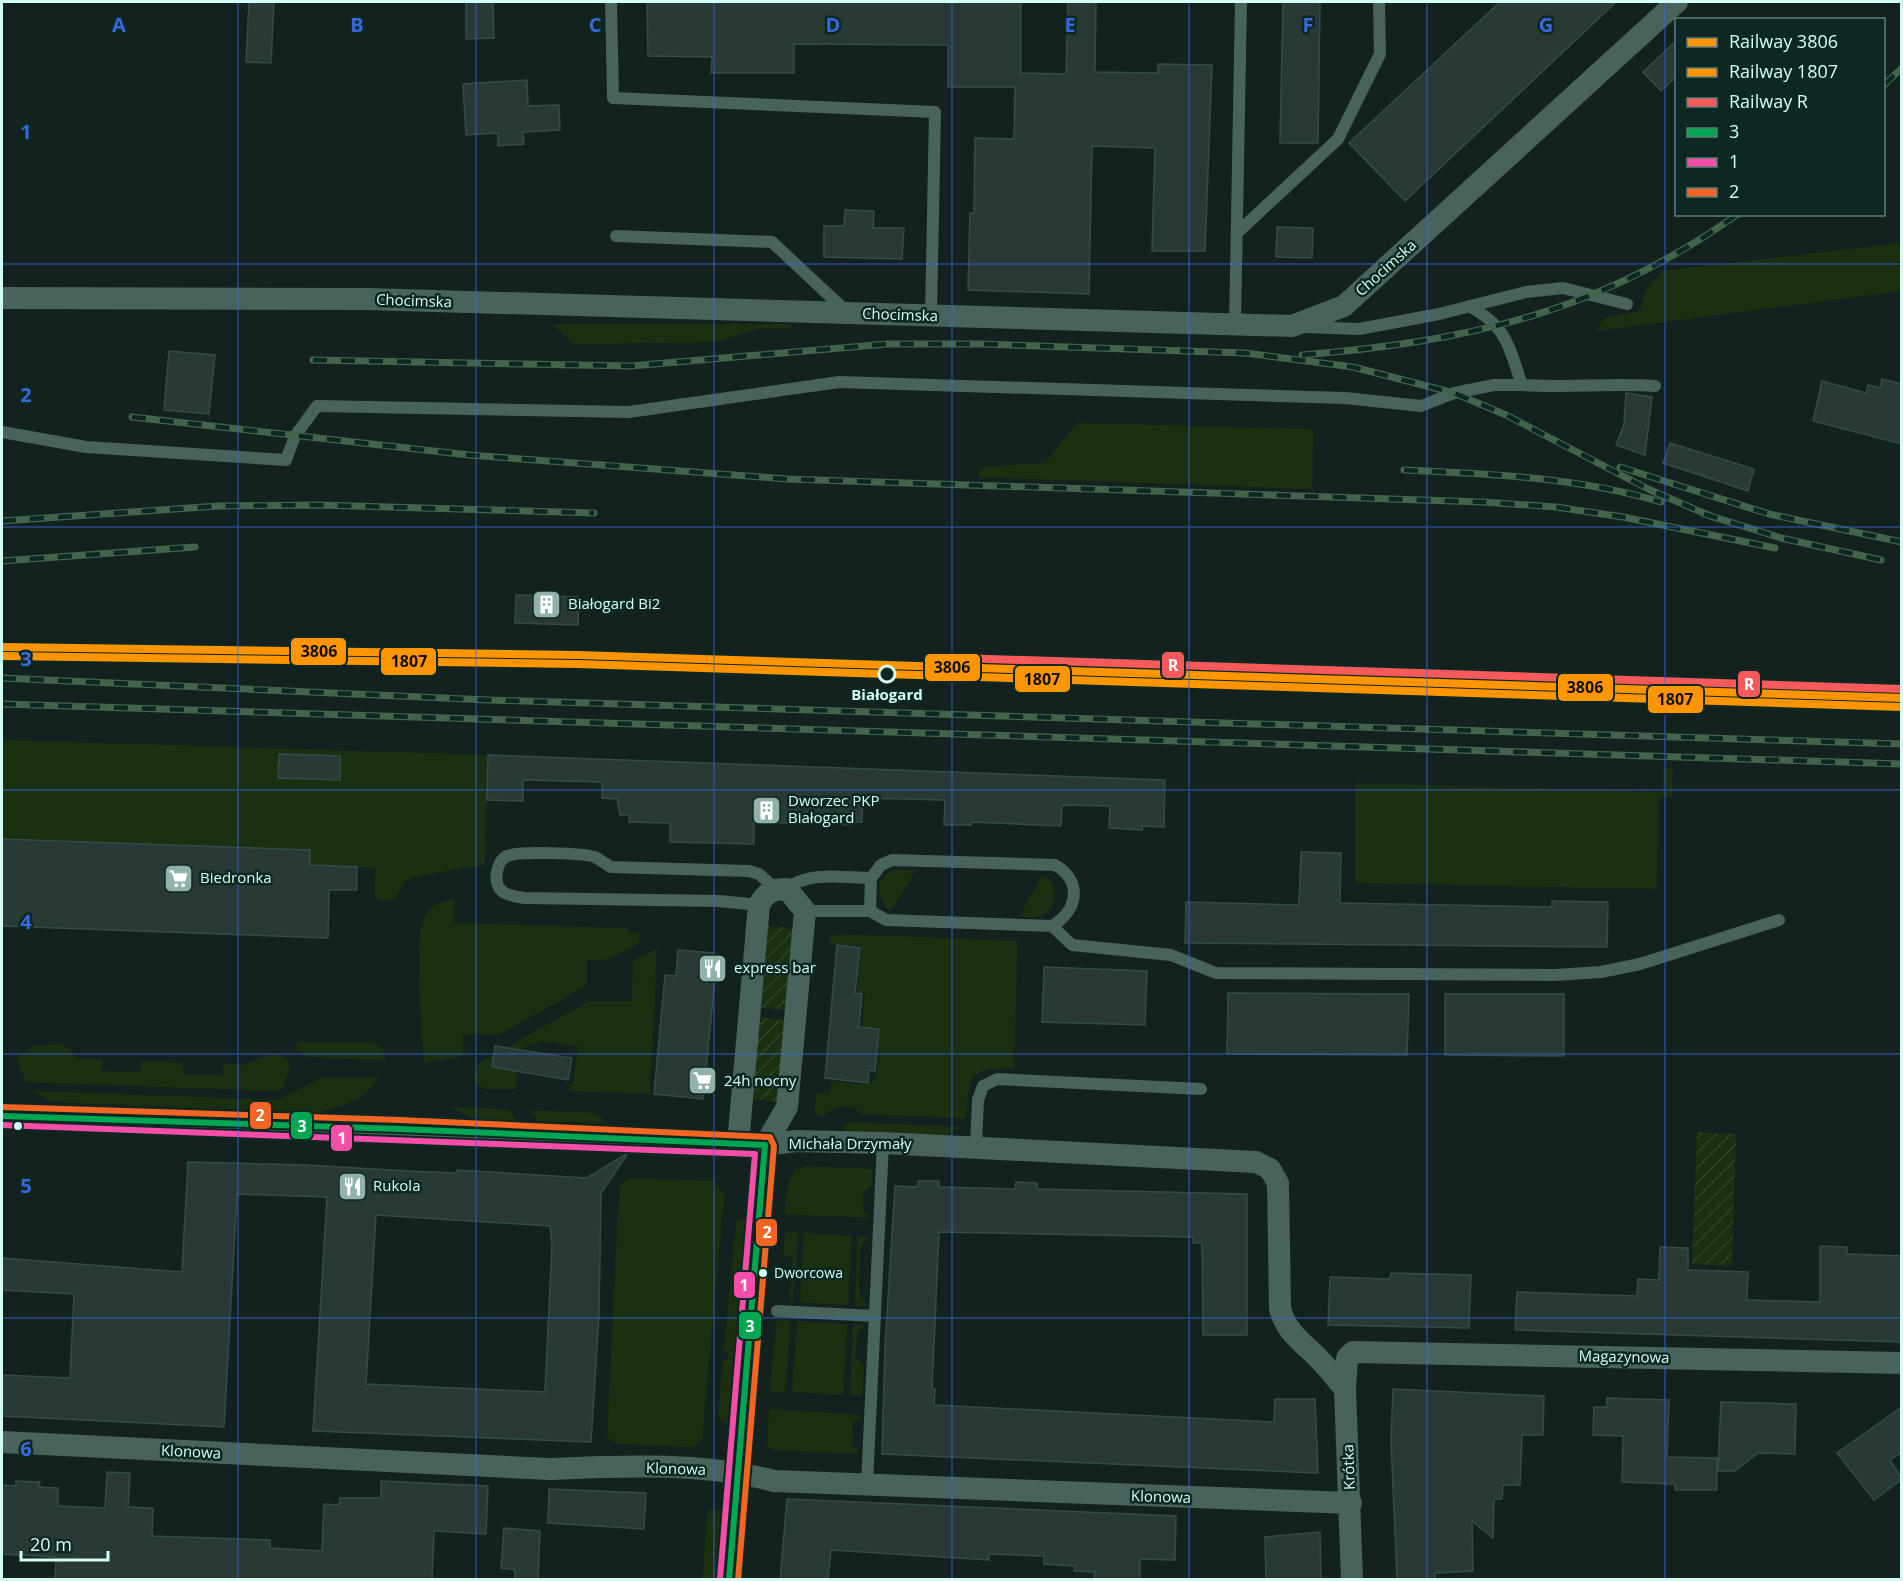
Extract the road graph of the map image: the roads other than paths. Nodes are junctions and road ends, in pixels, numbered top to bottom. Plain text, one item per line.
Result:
1 (611, 2) edge
2 (1241, 2) edge
3 (1379, 2) edge
4 (1677, 2) edge
5 (1237, 233) junction
6 (616, 236) dead end
7 (2, 298) edge
8 (1627, 304) dead end
9 (1469, 306) junction
10 (849, 314) junction
11 (931, 316) junction
12 (1235, 325) junction
13 (1288, 326) junction
14 (1522, 385) junction
15 (1655, 386) dead end
16 (2, 432) edge
17 (871, 878) junction
18 (782, 889) junction
19 (759, 905) junction
20 (805, 911) junction
21 (870, 911) junction
22 (1779, 920) dead end
23 (1052, 926) junction
24 (1201, 1089) dead end
25 (2, 1116) edge
26 (883, 1143) junction
27 (738, 1144) junction
28 (765, 1145) junction
29 (976, 1146) junction
30 (777, 1311) dead end
31 (875, 1316) junction
32 (1348, 1354) joint
33 (1902, 1363) edge
34 (1346, 1389) junction
35 (2, 1442) edge
36 (739, 1472) junction
37 (867, 1484) junction
38 (1350, 1503) junction
39 (729, 1580) edge
40 (1352, 1580) edge

1 - 11 lane
2 - 5 lane
3 - 5 lane
4 - 13 street, Chocimska
5 - 12 lane
6 - 10 lane
7 - 10 street, Chocimska
8 - 9 lane
9 - 13 lane
9 - 14 lane
10 - 11 street, Chocimska
11 - 12 street, Chocimska
12 - 13 street, Chocimska
14 - 15 lane
14 - 16 lane
17 - 18 lane
17 - 21 lane
17 - 23 lane
18 - 19 street
18 - 19 lane
18 - 20 street
19 - 27 street
20 - 21 lane
20 - 28 street
21 - 23 lane
22 - 23 lane
24 - 29 lane
25 - 27 street, Michała Drzymały
26 - 28 street, Michała Drzymały
26 - 29 street, Michała Drzymały
26 - 31 lane
27 - 28 street, Michała Drzymały
28 - 36 street
29 - 34 street, Michała Drzymały
30 - 31 lane
31 - 37 lane
32 - 33 street, Magazynowa
32 - 34 street, Krótka
34 - 38 street, Krótka
35 - 36 street, Klonowa
36 - 37 street, Klonowa
36 - 39 street
37 - 38 street, Klonowa
38 - 40 street, Krótka

